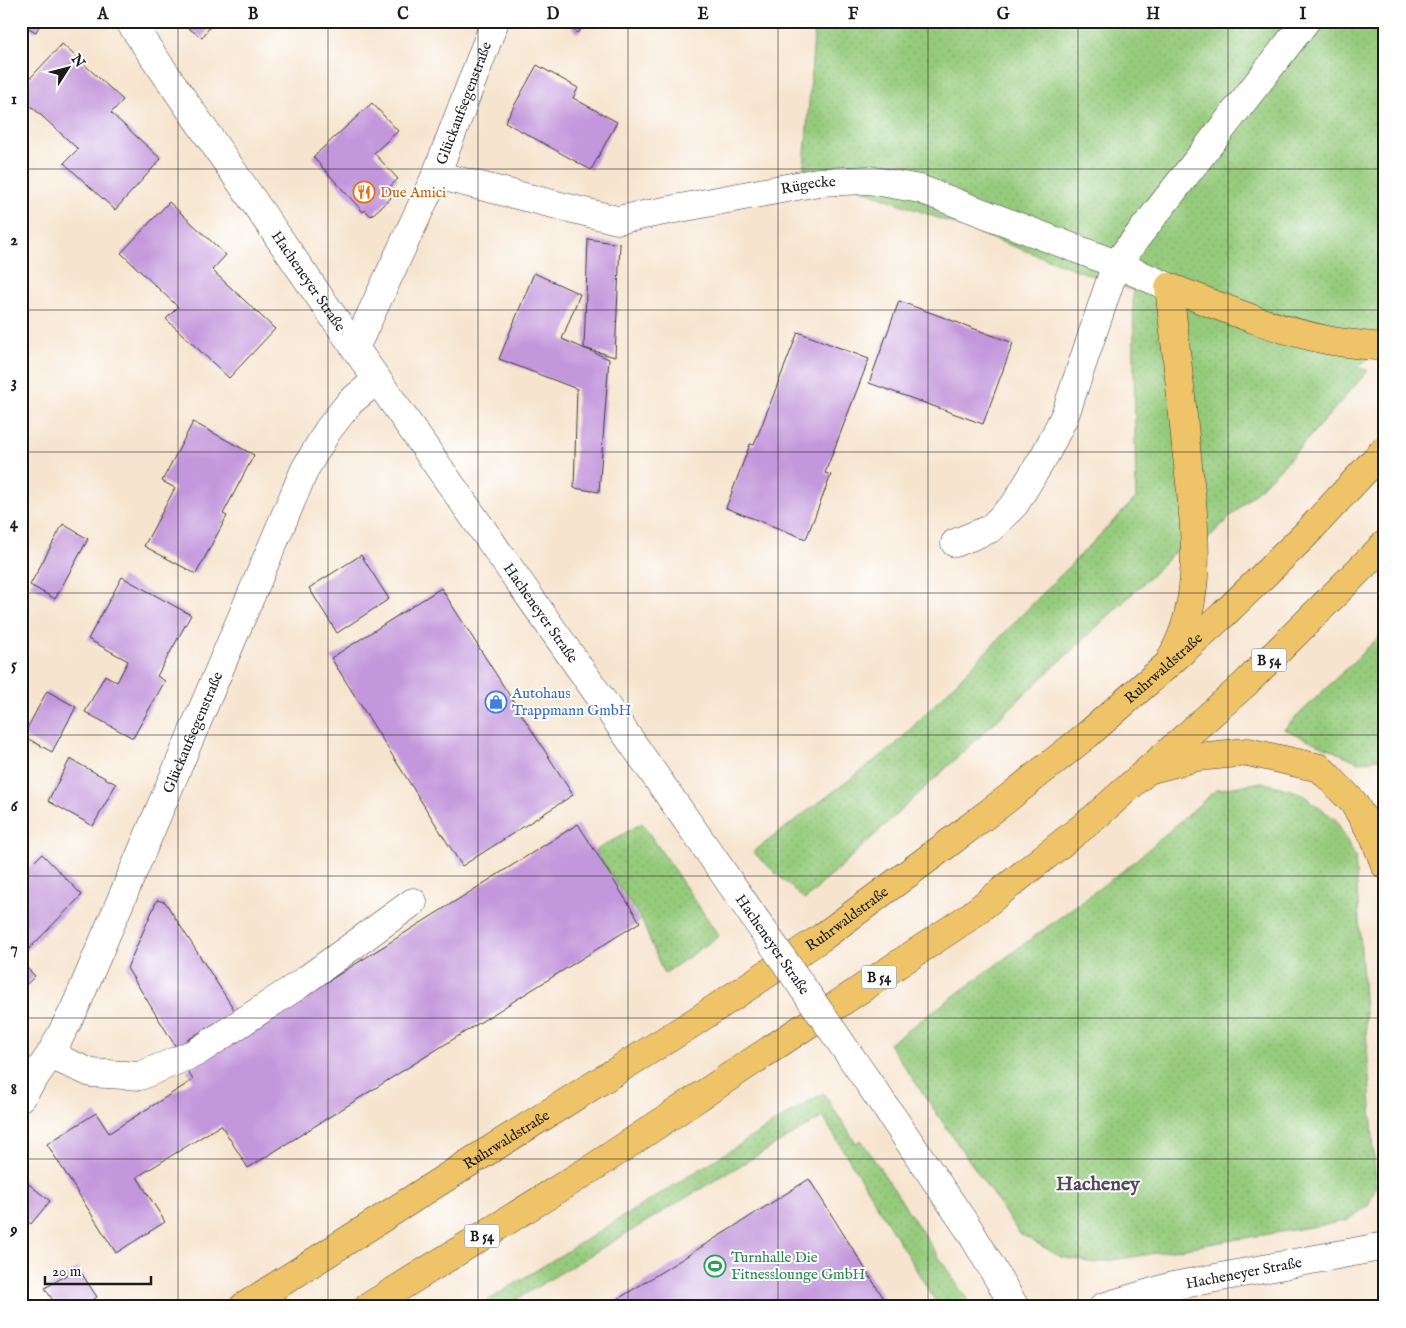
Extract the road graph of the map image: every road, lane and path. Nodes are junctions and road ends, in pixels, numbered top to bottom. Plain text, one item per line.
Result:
1 (129, 21) edge
2 (495, 21) edge
3 (1303, 22) edge
4 (436, 175) junction
5 (1116, 264) junction
6 (1169, 287) junction
7 (1385, 347) edge
8 (355, 348) junction
9 (377, 380) junction
10 (1385, 449) edge
11 (955, 543) dead end
12 (1385, 544) edge
13 (1166, 666) junction
14 (1148, 770) junction
15 (1385, 865) edge
16 (413, 902) dead end
17 (50, 1055) junction
18 (21, 1097) edge
19 (1385, 1246) edge
20 (244, 1307) edge
21 (368, 1307) edge
22 (1015, 1307) edge
23 (1103, 1307) edge

1 - 8 street, Hacheneyer Straße
2 - 4 street, Glückaufsegenstraße
3 - 5 street
4 - 5 street, Rügecke
4 - 8 street, Glückaufsegenstraße
5 - 6 street, Rügecke
5 - 11 street
6 - 7 highway
6 - 13 highway
8 - 9 street, Hacheneyer Straße
9 - 17 street, Glückaufsegenstraße
9 - 22 street, Hacheneyer Straße, bridge
10 - 13 highway, Ruhrwaldstraße
12 - 14 highway, B 54
13 - 20 highway, Ruhrwaldstraße
14 - 15 highway
14 - 21 highway, B 54
16 - 17 street
17 - 18 street, Glückaufsegenstraße
19 - 23 street, Hacheneyer Straße

